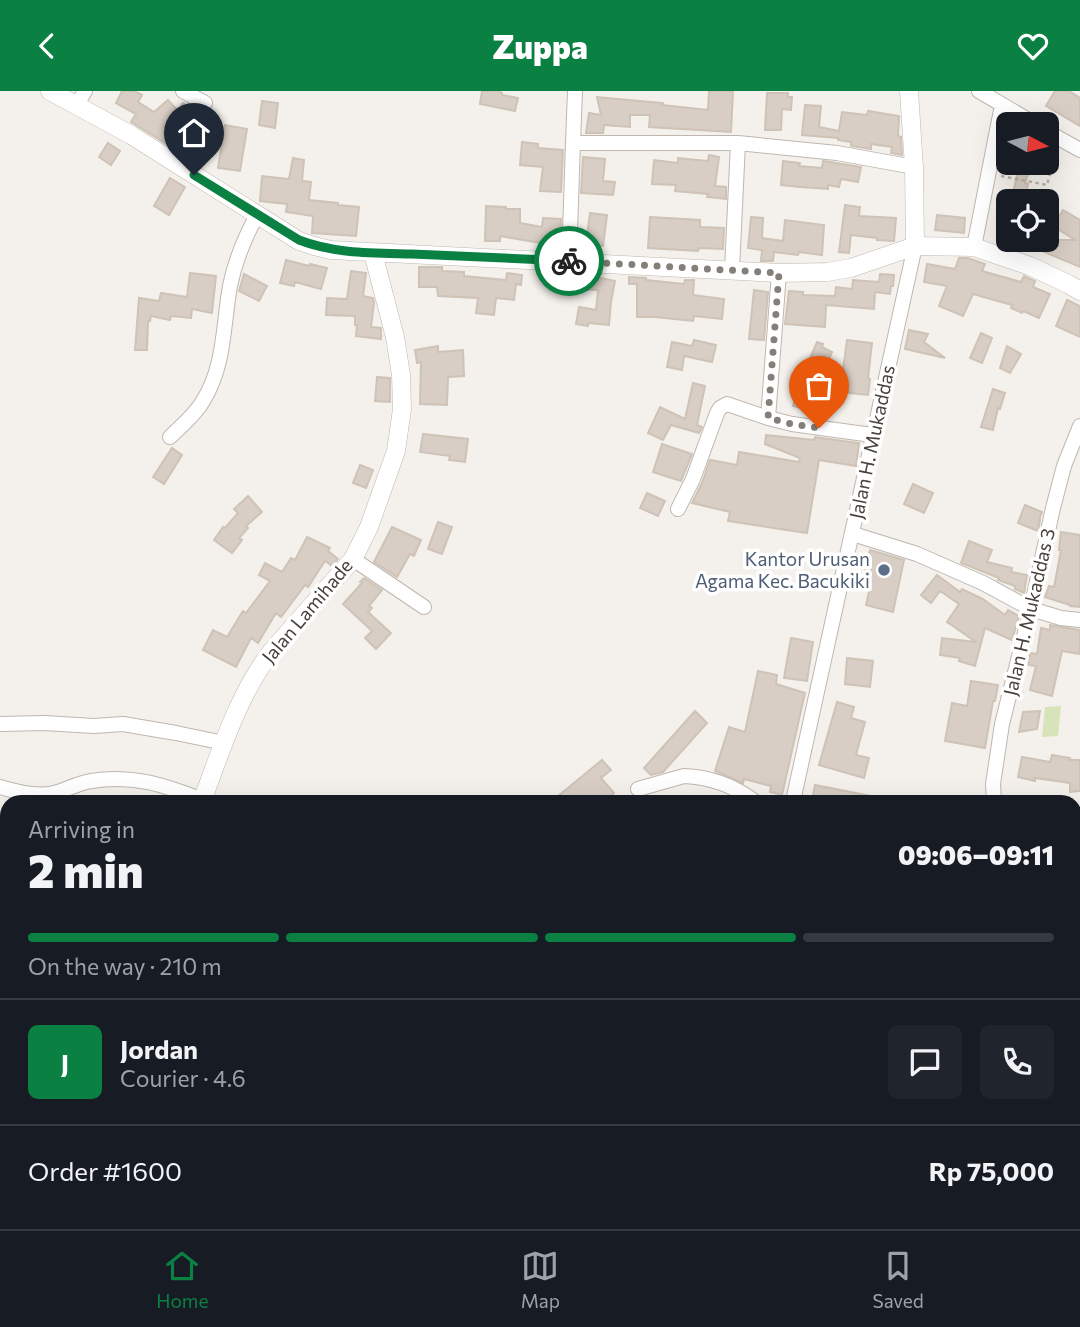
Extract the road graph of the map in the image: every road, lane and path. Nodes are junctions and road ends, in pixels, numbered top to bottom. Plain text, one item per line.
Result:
1 (50, 91) edge
2 (183, 91) edge
3 (575, 91) edge
4 (909, 91) edge
5 (979, 91) edge
6 (81, 98) edge
7 (205, 103) dead end
8 (1002, 105) junction
9 (1014, 112) edge
10 (1060, 139) joint
11 (738, 142) junction
12 (573, 143) junction
13 (1080, 150) edge
14 (914, 167) junction
15 (988, 173) junction
16 (257, 215) junction
17 (915, 246) junction
18 (974, 247) junction
19 (373, 253) junction
20 (569, 261) junction
21 (732, 270) junction
22 (779, 273) junction
23 (1080, 291) edge
24 (768, 418) junction
25 (1080, 426) edge
26 (872, 435) junction
27 (170, 437) dead end
28 (678, 509) dead end
29 (853, 534) junction
30 (353, 559) junction
31 (424, 607) dead end
32 (1031, 609) junction
33 (1080, 621) edge
34 (0, 724) edge
35 (224, 743) junction
36 (0, 787) edge
37 (638, 789) dead end
38 (188, 795) edge
39 (204, 795) edge
40 (743, 795) edge
41 (794, 795) edge
42 (994, 795) edge

1 - 6 street
2 - 7 street
3 - 12 street
4 - 14 street
5 - 8 street
6 - 16 street
8 - 9 street
8 - 15 street
10 - 13 street
10 - 15 path
11 - 12 street
11 - 14 street
11 - 21 street
12 - 20 street
14 - 17 street
15 - 18 street
16 - 19 street
16 - 27 street
17 - 18 street
17 - 22 street
17 - 26 street, Jalan H. Mukaddas
18 - 23 street
19 - 20 street
19 - 30 street, Jalan Lamihade
20 - 21 street
21 - 22 street
22 - 24 street
24 - 26 street
24 - 28 street
25 - 32 street, Jalan H. Mukaddas 3
26 - 29 street, Jalan H. Mukaddas
29 - 32 street
29 - 41 street, Jalan H. Mukaddas
30 - 31 street
30 - 35 street, Jalan Lamihade
32 - 33 street
32 - 42 street, Jalan H. Mukaddas 3
34 - 35 street
35 - 39 street, Jalan Lamihade
36 - 38 street
37 - 40 street

